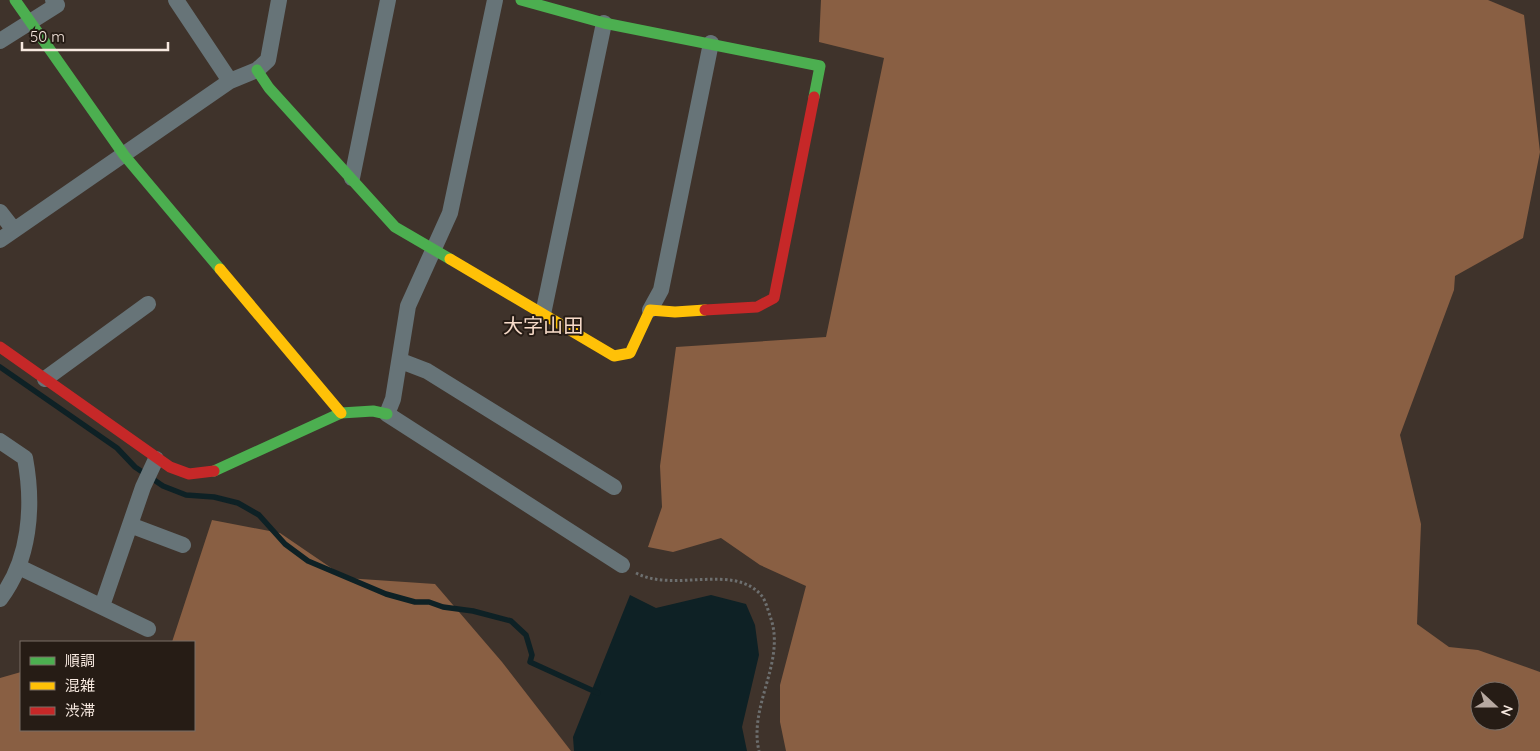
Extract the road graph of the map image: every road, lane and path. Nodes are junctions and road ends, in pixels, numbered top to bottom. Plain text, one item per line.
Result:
1 (15, 0) edge
2 (53, 0) edge
3 (176, 0) edge
4 (279, 0) edge
5 (388, 0) edge
6 (495, 0) edge
7 (521, 0) edge
8 (31, 23) junction
9 (604, 23) junction
10 (0, 41) edge
11 (711, 43) junction
12 (257, 70) junction
13 (230, 81) junction
14 (124, 155) junction
15 (352, 178) junction
16 (0, 212) edge
17 (14, 230) junction
18 (0, 240) edge
19 (433, 251) junction
20 (148, 304) dead end
21 (650, 310) junction
22 (543, 314) junction
23 (0, 347) edge
24 (401, 361) junction
25 (45, 380) junction
26 (340, 413) junction
27 (387, 414) junction
28 (0, 441) edge
29 (156, 459) junction
30 (614, 487) dead end
31 (130, 525) junction
32 (183, 545) dead end
33 (622, 565) joint
34 (19, 567) junction
35 (6, 579) edge
36 (0, 599) edge
37 (102, 606) junction
38 (148, 629) dead end
39 (759, 751) edge

1 - 8 street
2 - 8 street
3 - 13 street
4 - 12 street
5 - 15 street
6 - 19 street
7 - 9 street
8 - 10 street
8 - 14 street
9 - 11 street
9 - 22 street
11 - 21 street
11 - 21 street
12 - 13 street
12 - 15 street
13 - 14 street
14 - 17 street
14 - 26 street
15 - 19 street
16 - 17 street
17 - 18 street
19 - 22 street
19 - 24 street
20 - 25 street
21 - 22 street
23 - 25 street
24 - 27 street
24 - 30 street
25 - 29 street
26 - 27 street
26 - 29 street
27 - 33 street
28 - 34 street
29 - 31 street
31 - 32 street
31 - 37 street
33 - 39 path
34 - 35 street
34 - 37 street
35 - 36 street
37 - 38 street

